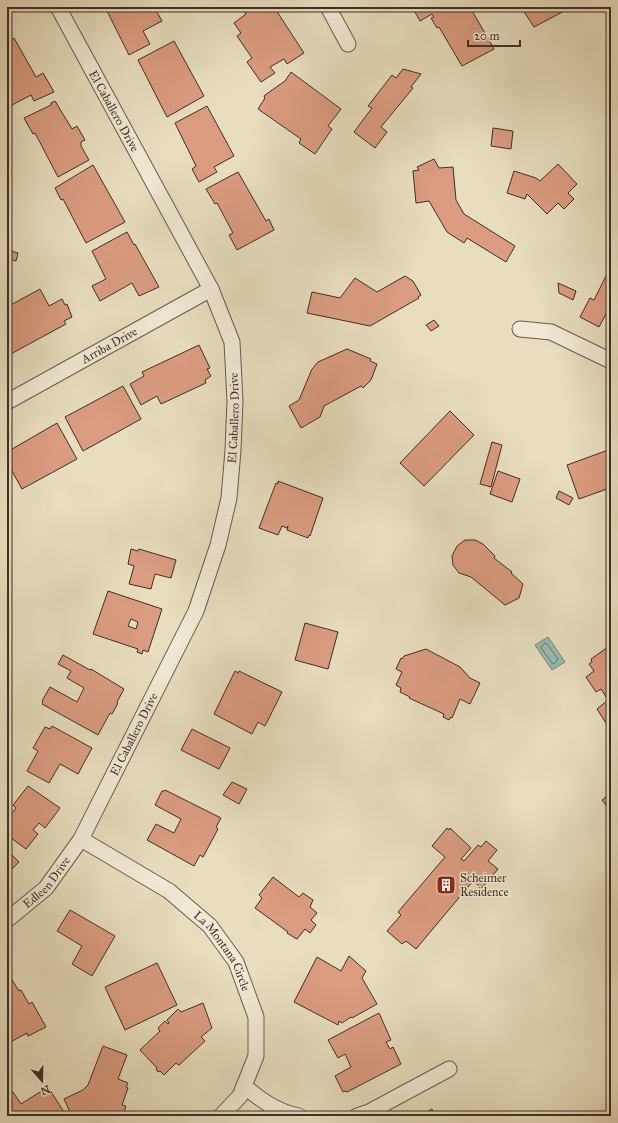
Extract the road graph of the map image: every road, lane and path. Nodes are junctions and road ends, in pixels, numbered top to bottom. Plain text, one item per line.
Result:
1 (58, 7) edge
2 (328, 7) edge
3 (348, 44) dead end
4 (211, 289) junction
5 (520, 329) dead end
6 (611, 361) edge
7 (7, 402) edge
8 (81, 839) junction
9 (7, 920) edge
10 (448, 1069) dead end
11 (244, 1086) junction
12 (221, 1116) edge
13 (299, 1116) edge
14 (357, 1116) edge

1 - 4 street, El Caballero Drive
2 - 3 street
4 - 7 street, Arriba Drive
4 - 8 street, El Caballero Drive
5 - 6 street
8 - 9 street, Edleen Drive
8 - 11 street, La Montana Circle
10 - 14 street
11 - 12 street, La Montana Circle
11 - 13 street

